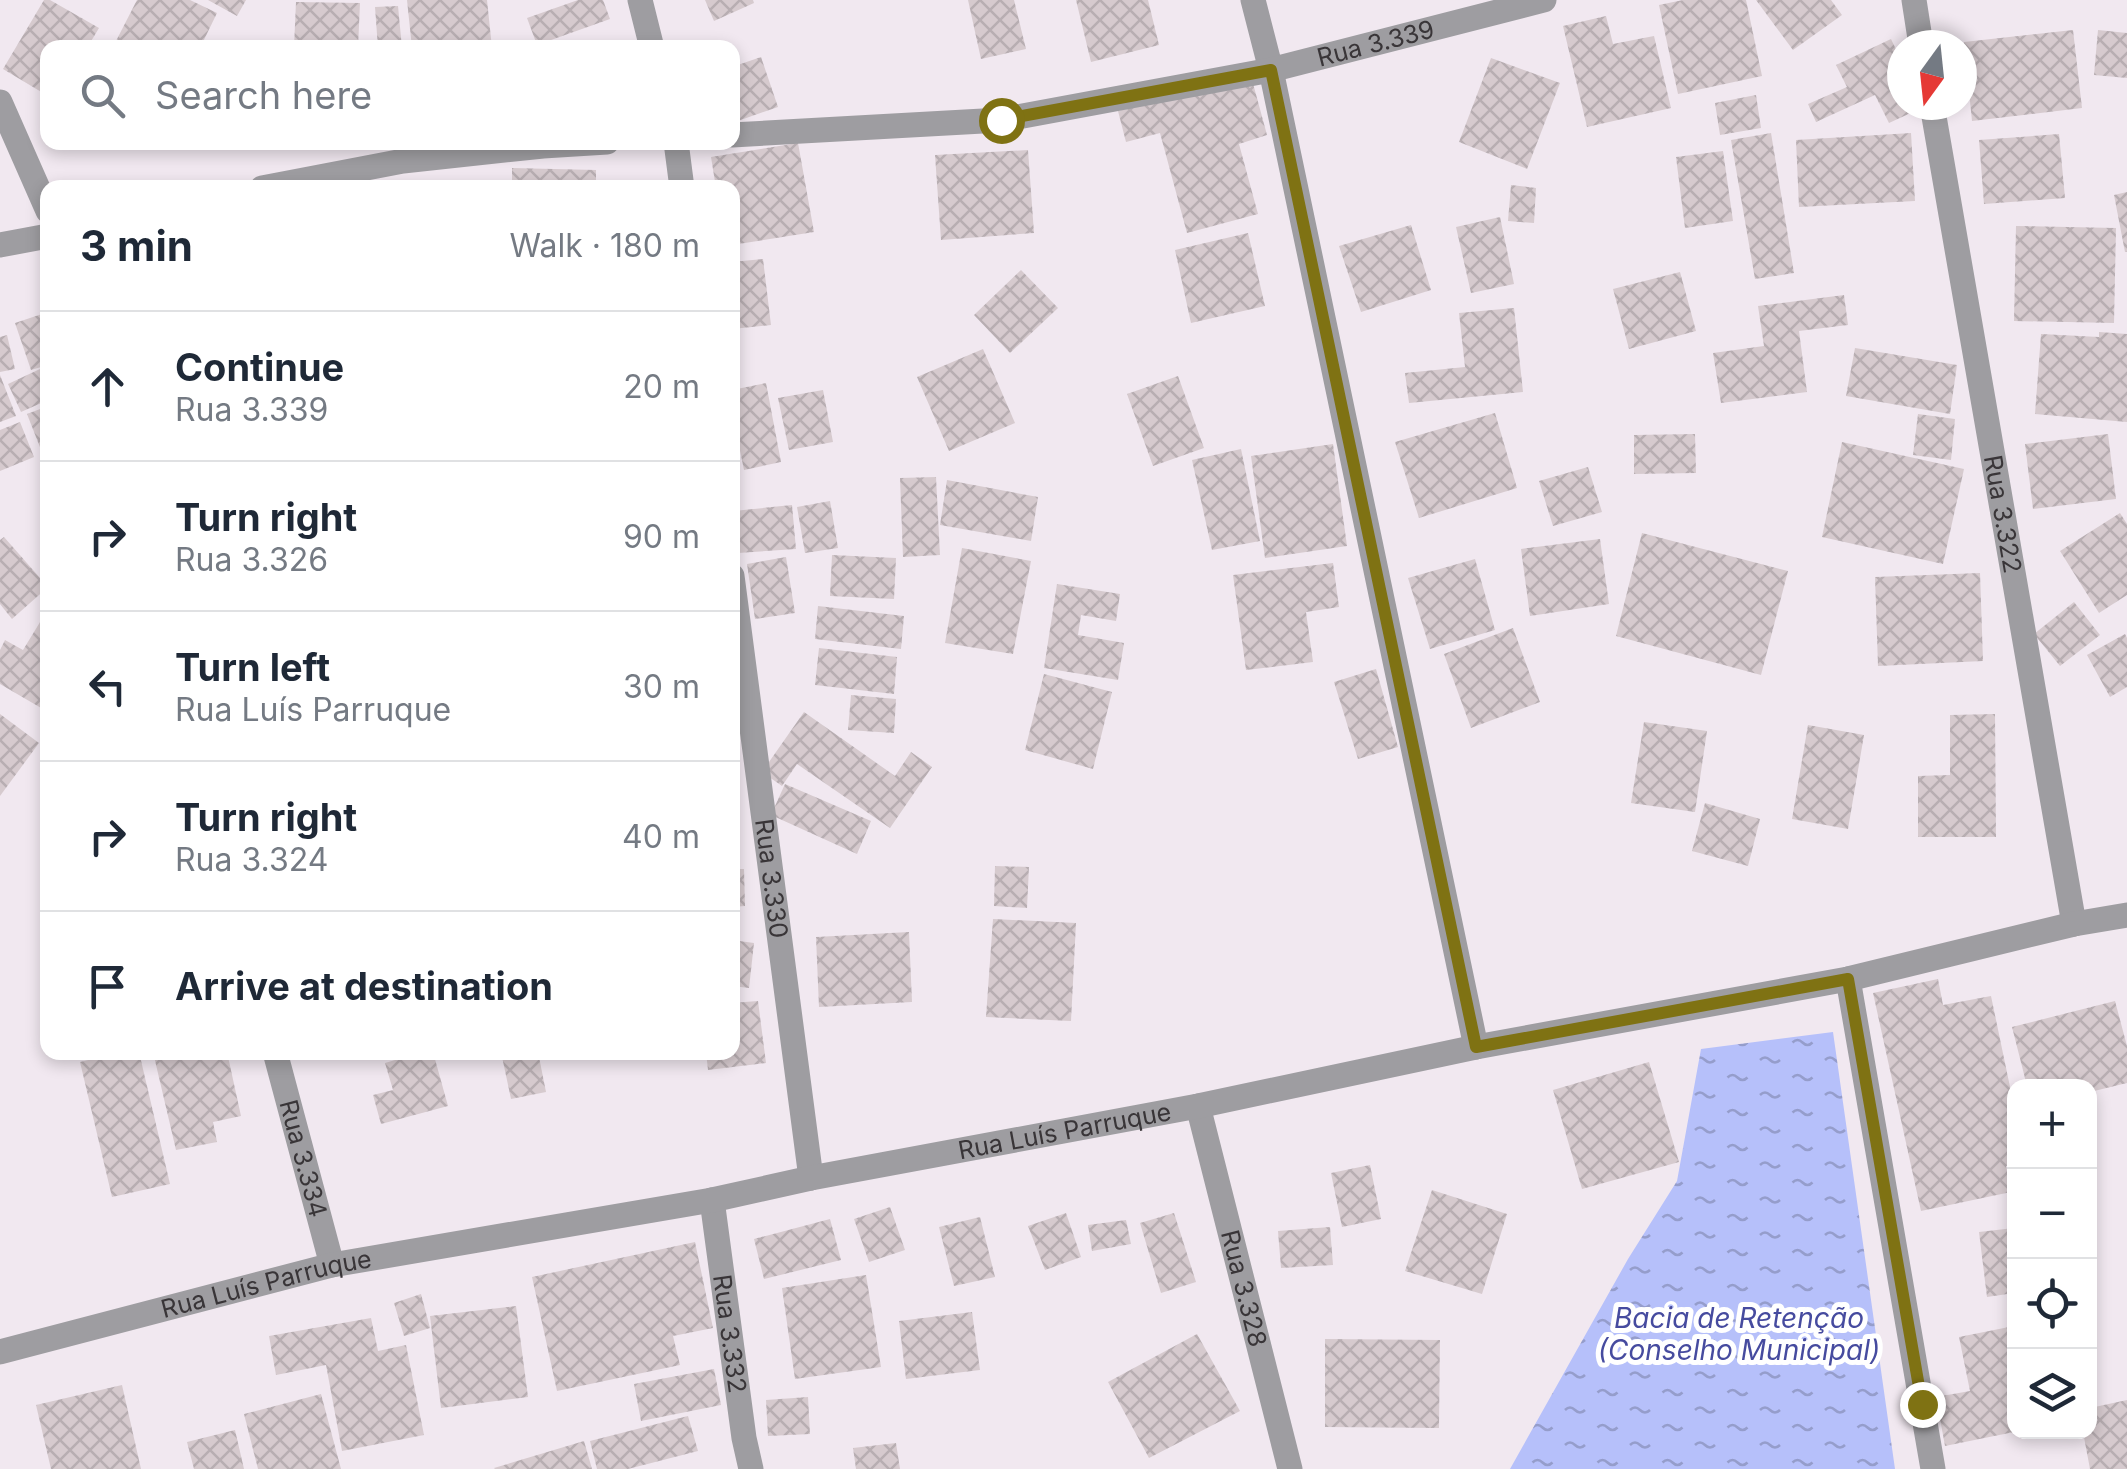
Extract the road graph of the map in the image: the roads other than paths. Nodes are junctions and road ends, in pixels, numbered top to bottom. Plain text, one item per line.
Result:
1 (640, 0) edge
2 (1253, 0) edge
3 (1544, 0) edge
4 (1914, 0) edge
5 (1919, 30) edge
6 (650, 40) edge
7 (1271, 70) junction
8 (0, 102) edge
9 (1935, 120) edge
10 (740, 136) edge
11 (505, 150) edge
12 (677, 150) edge
13 (304, 180) edge
14 (681, 180) edge
15 (40, 193) edge
16 (40, 238) edge
17 (0, 245) edge
18 (740, 637) edge
19 (2127, 915) edge
20 (2074, 924) junction
21 (1848, 979) junction
22 (1476, 1047) junction
23 (277, 1060) edge
24 (1198, 1106) junction
25 (811, 1178) junction
26 (712, 1200) junction
27 (332, 1266) junction
28 (0, 1352) edge
29 (751, 1469) edge
30 (1290, 1469) edge
31 (1933, 1469) edge

1 - 6 street
2 - 7 street
3 - 7 street, Rua 3.339
4 - 5 street
7 - 10 street, Rua 3.339
7 - 22 street
8 - 15 street
9 - 20 street, Rua 3.322
11 - 13 street
12 - 14 street
16 - 17 street
18 - 25 street, Rua 3.330
19 - 20 street, Rua Luís Parruque
20 - 21 street, Rua Luís Parruque
21 - 22 street, Rua Luís Parruque
21 - 31 street
22 - 24 street, Rua Luís Parruque
23 - 27 street, Rua 3.334
24 - 25 street, Rua Luís Parruque
24 - 30 street, Rua 3.328
25 - 26 street, Rua Luís Parruque
26 - 27 street, Rua Luís Parruque
26 - 29 street, Rua 3.332
27 - 28 street, Rua Luís Parruque

